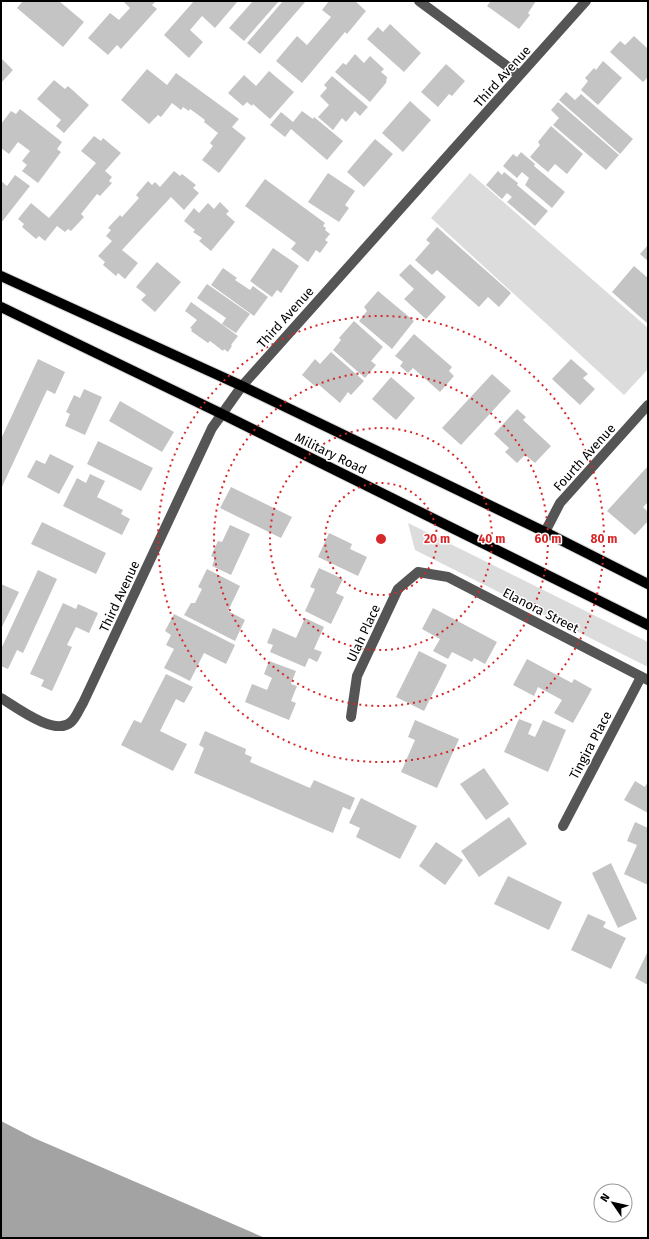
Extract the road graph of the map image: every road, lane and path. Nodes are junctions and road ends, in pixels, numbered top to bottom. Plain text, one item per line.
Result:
1 (419, 1) edge
2 (586, 1) edge
3 (519, 75) junction
4 (1, 276) edge
5 (1, 307) edge
6 (242, 386) junction
7 (648, 405) edge
8 (222, 414) junction
9 (545, 532) junction
10 (418, 572) joint
11 (648, 584) edge
12 (648, 625) edge
13 (644, 679) edge
14 (1, 698) edge
15 (351, 717) dead end
16 (563, 826) dead end

1 - 3 street
2 - 3 street, Third Avenue
3 - 6 street, Third Avenue
4 - 6 main road, Military Road
5 - 8 main road, Military Road
6 - 8 street, Third Avenue
6 - 9 main road, Military Road
7 - 9 street, Fourth Avenue
8 - 12 main road, Military Road
8 - 14 street, Third Avenue
9 - 11 main road, Military Road
10 - 13 street, Elanora Street
10 - 15 street, Ulah Place
13 - 16 street, Tingira Place

